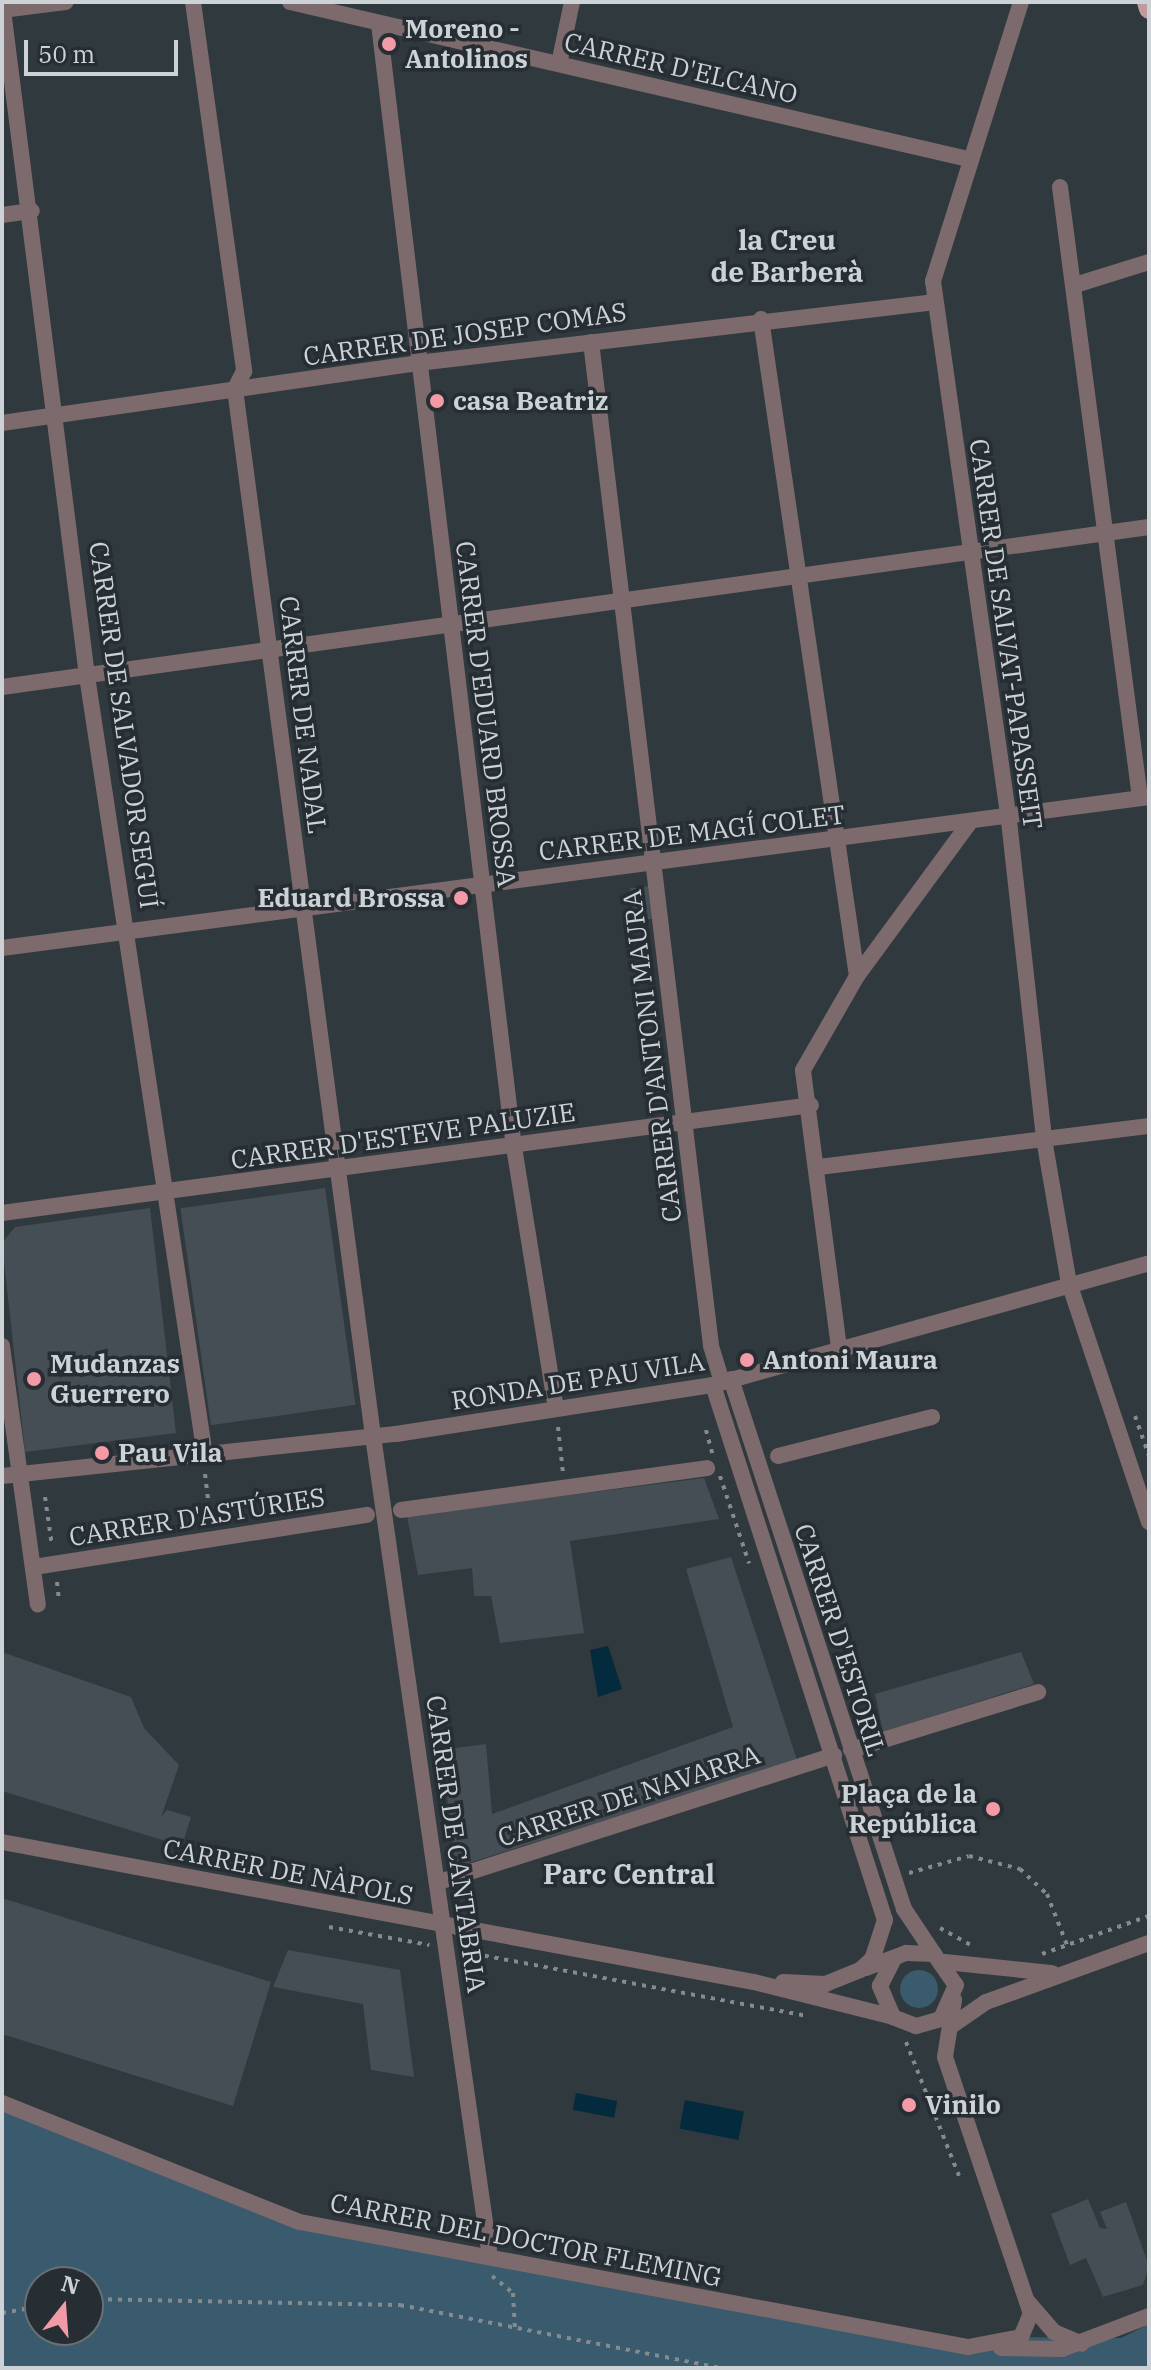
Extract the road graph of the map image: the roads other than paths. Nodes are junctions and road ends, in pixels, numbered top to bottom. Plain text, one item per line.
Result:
1 (66, 2) edge
2 (193, 2) edge
3 (290, 2) edge
4 (572, 2) edge
5 (1021, 2) edge
6 (1147, 2) edge
7 (3, 8) edge
8 (1149, 9) edge
9 (379, 24) junction
10 (559, 64) junction
11 (968, 159) junction
12 (1060, 187) dead end
13 (32, 211) junction
14 (2, 215) edge
15 (1149, 262) edge
16 (1075, 285) junction
17 (935, 302) junction
18 (761, 319) junction
19 (591, 342) junction
20 (418, 363) junction
21 (235, 389) junction
22 (60, 413) junction
23 (2, 423) edge
24 (1149, 527) edge
25 (1107, 532) junction
26 (969, 553) junction
27 (794, 577) junction
28 (624, 598) junction
29 (450, 620) junction
30 (270, 646) junction
31 (87, 676) junction
32 (2, 687) edge
33 (1145, 798) edge
34 (1009, 821) junction
35 (970, 822) junction
36 (834, 839) junction
37 (653, 864) junction
38 (483, 884) junction
39 (304, 909) junction
40 (130, 932) junction
41 (2, 948) edge
42 (857, 976) junction
43 (811, 1105) junction
44 (685, 1121) junction
45 (1149, 1126) edge
46 (1044, 1139) junction
47 (514, 1147) junction
48 (340, 1167) junction
49 (819, 1167) junction
50 (163, 1193) junction
51 (2, 1213) edge
52 (1149, 1263) edge
53 (1069, 1283) junction
54 (2, 1346) edge
55 (839, 1348) junction
56 (722, 1382) junction
57 (6, 1396) edge
58 (556, 1409) junction
59 (932, 1417) dead end
60 (373, 1436) junction
61 (205, 1455) junction
62 (778, 1456) dead end
63 (707, 1468) dead end
64 (24, 1475) junction
65 (2, 1476) edge
66 (401, 1510) dead end
67 (367, 1515) dead end
68 (1149, 1522) edge
69 (34, 1567) junction
70 (38, 1605) dead end
71 (1038, 1692) dead end
72 (851, 1750) junction
73 (834, 1755) junction
74 (2, 1842) edge
75 (439, 1882) junction
76 (443, 1926) junction
77 (1149, 1943) edge
78 (940, 1958) junction
79 (883, 1964) junction
80 (1069, 1972) junction
81 (754, 1982) junction
82 (954, 2000) junction
83 (893, 2025) junction
84 (948, 2029) junction
85 (2, 2103) edge
86 (490, 2257) junction
87 (1028, 2301) junction
88 (1149, 2316) edge
89 (1082, 2344) junction
90 (968, 2347) junction

1 - 7 street
2 - 21 street, CARRER DE NADAL
3 - 9 street, CARRER D'ELCANO
4 - 10 street
5 - 11 street, CARRER DE SALVAT-PAPASSEIT
6 - 8 main road
7 - 13 street, CARRER DE SALVADOR SEGUÍ
9 - 10 street, CARRER D'ELCANO
9 - 20 street, CARRER D'EDUARD BROSSA
10 - 11 street, CARRER D'ELCANO
11 - 17 street, CARRER DE SALVAT-PAPASSEIT
12 - 16 street
13 - 14 street
13 - 22 street, CARRER DE SALVADOR SEGUÍ
15 - 16 street
16 - 25 street
17 - 18 street, CARRER DE JOSEP COMAS
17 - 26 street, CARRER DE SALVAT-PAPASSEIT
18 - 19 street, CARRER DE JOSEP COMAS
18 - 27 street
19 - 20 street, CARRER DE JOSEP COMAS
19 - 28 street, CARRER D'ANTONI MAURA
20 - 21 street, CARRER DE JOSEP COMAS
20 - 29 street, CARRER D'EDUARD BROSSA
21 - 22 street, CARRER DE JOSEP COMAS
21 - 30 street, CARRER DE NADAL
22 - 23 street, CARRER DE JOSEP COMAS
22 - 31 street, CARRER DE SALVADOR SEGUÍ
24 - 25 street
25 - 26 street
25 - 33 street
26 - 27 street
26 - 34 street, CARRER DE SALVAT-PAPASSEIT
27 - 28 street
27 - 36 street
28 - 29 street
28 - 37 street, CARRER D'ANTONI MAURA
29 - 30 street
29 - 38 street, CARRER D'EDUARD BROSSA
30 - 31 street
30 - 39 street, CARRER DE NADAL
31 - 32 street
31 - 40 street, CARRER DE SALVADOR SEGUÍ
33 - 34 street, CARRER DE MAGÍ COLET
34 - 35 street, CARRER DE MAGÍ COLET
34 - 46 street, CARRER DE SALVAT-PAPASSEIT
35 - 36 street, CARRER DE MAGÍ COLET
35 - 42 street
36 - 37 street, CARRER DE MAGÍ COLET
36 - 42 street
37 - 38 street, CARRER DE MAGÍ COLET
37 - 44 street, CARRER D'ANTONI MAURA
38 - 39 street, CARRER DE MAGÍ COLET
38 - 47 street, CARRER D'EDUARD BROSSA
39 - 40 street, CARRER DE MAGÍ COLET
39 - 48 street, CARRER DE NADAL
40 - 41 street, CARRER DE MAGÍ COLET
40 - 50 street, CARRER DE SALVADOR SEGUÍ
42 - 43 street
43 - 44 street, CARRER D'ESTEVE PALUZIE
43 - 49 street
44 - 47 street, CARRER D'ESTEVE PALUZIE
44 - 56 street, CARRER D'ANTONI MAURA
45 - 46 street
46 - 49 street
46 - 53 street, CARRER DE SALVAT-PAPASSEIT
47 - 48 street, CARRER D'ESTEVE PALUZIE
47 - 58 street, CARRER D'EDUARD BROSSA
48 - 50 street, CARRER D'ESTEVE PALUZIE
48 - 60 street, CARRER DE NADAL
49 - 55 street
50 - 51 street, CARRER D'ESTEVE PALUZIE
50 - 61 street, CARRER DE SALVADOR SEGUÍ
52 - 53 street, RONDA DE PAU VILA
53 - 55 street, RONDA DE PAU VILA
53 - 68 street, CARRER DE SALVAT-PAPASSEIT
54 - 57 street
55 - 56 street, RONDA DE PAU VILA
56 - 58 street, RONDA DE PAU VILA
56 - 72 street, CARRER D'ESTORIL
56 - 73 street, CARRER D'ESTORIL
57 - 64 street
58 - 60 street, RONDA DE PAU VILA
59 - 62 street
60 - 61 street, RONDA DE PAU VILA
60 - 75 street, CARRER DE CANTABRIA
61 - 64 street, RONDA DE PAU VILA
63 - 66 street
64 - 65 street, RONDA DE PAU VILA
64 - 69 street
67 - 69 street, CARRER D'ASTÚRIES
69 - 70 street
71 - 72 street
72 - 78 street, CARRER D'ESTORIL
73 - 75 street, CARRER DE NAVARRA
73 - 79 street, CARRER D'ESTORIL
74 - 76 street, CARRER DE NÀPOLS
75 - 76 street, CARRER DE CANTABRIA
76 - 81 street, CARRER DE NÀPOLS
76 - 86 street, CARRER DE CANTABRIA
77 - 80 street
78 - 79 street
78 - 80 street
78 - 82 street
79 - 81 street, CARRER DE NÀPOLS
79 - 83 street
80 - 84 street
81 - 83 street, CARRER DE NÀPOLS
82 - 83 street
82 - 84 street
84 - 87 street
85 - 86 street, CARRER DEL DOCTOR FLEMING
86 - 90 street, CARRER DEL DOCTOR FLEMING
87 - 89 street
87 - 90 street, CARRER DEL DOCTOR FLEMING
88 - 89 street
89 - 90 street

